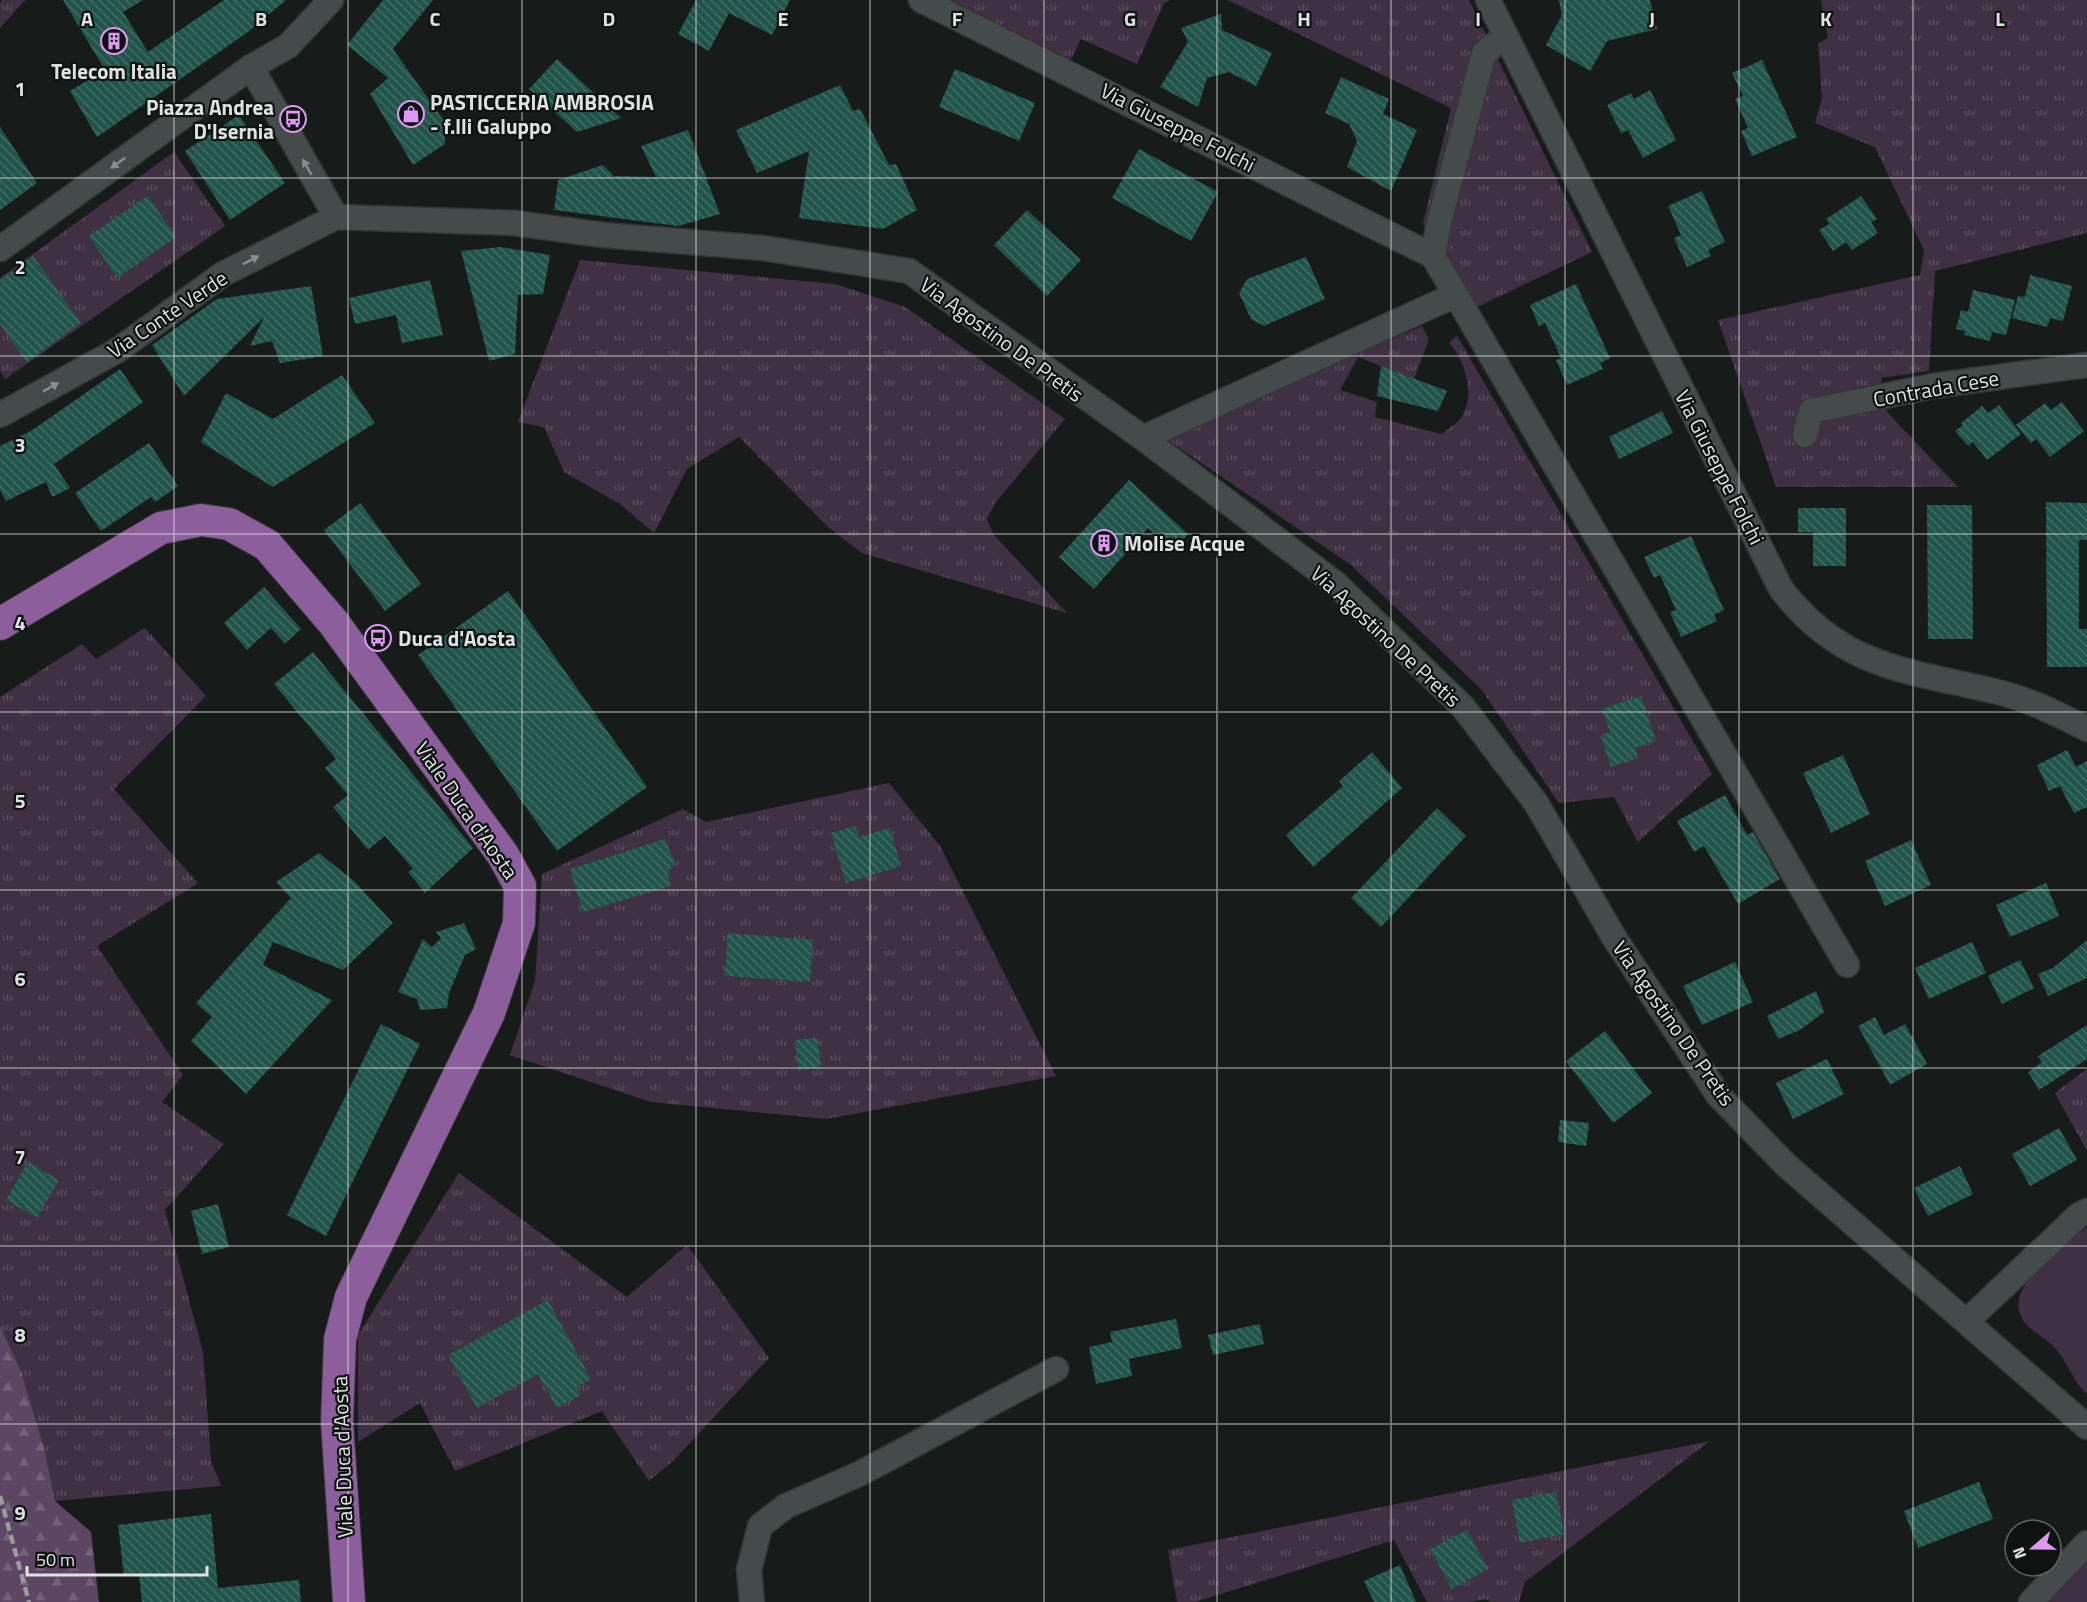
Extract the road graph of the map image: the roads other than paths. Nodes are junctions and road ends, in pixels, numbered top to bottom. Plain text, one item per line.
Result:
1 (331, 0) edge
2 (921, 0) edge
3 (1488, 0) edge
4 (1506, 36) junction
5 (251, 68) junction
6 (336, 217) junction
7 (0, 249) edge
8 (1433, 256) junction
9 (1455, 295) junction
10 (2087, 365) edge
11 (0, 415) edge
12 (1805, 435) dead end
13 (1143, 438) junction
14 (0, 624) edge
15 (2087, 729) edge
16 (1847, 965) dead end
17 (2087, 1211) edge
18 (1967, 1321) junction
19 (1056, 1369) dead end
20 (2086, 1426) edge
21 (2087, 1543) edge
22 (349, 1602) edge
23 (752, 1602) edge
24 (2031, 1602) edge

1 - 5 street
2 - 8 street, Via Giuseppe Folchi
3 - 4 street, Via Giuseppe Folchi
4 - 8 street
4 - 15 street, Via Giuseppe Folchi
6 -> 5 street
5 -> 7 street
11 -> 6 street, Via Conte Verde
6 - 13 street, Via Agostino De Pretis
8 - 9 street
9 - 13 street
9 - 16 street
10 - 12 street, Contrada Cese
13 - 18 street, Via Agostino De Pretis
14 - 22 main road, Viale Duca d'Aosta
17 - 18 street
18 - 20 street, Via Agostino De Pretis
19 - 23 street
21 - 24 street

